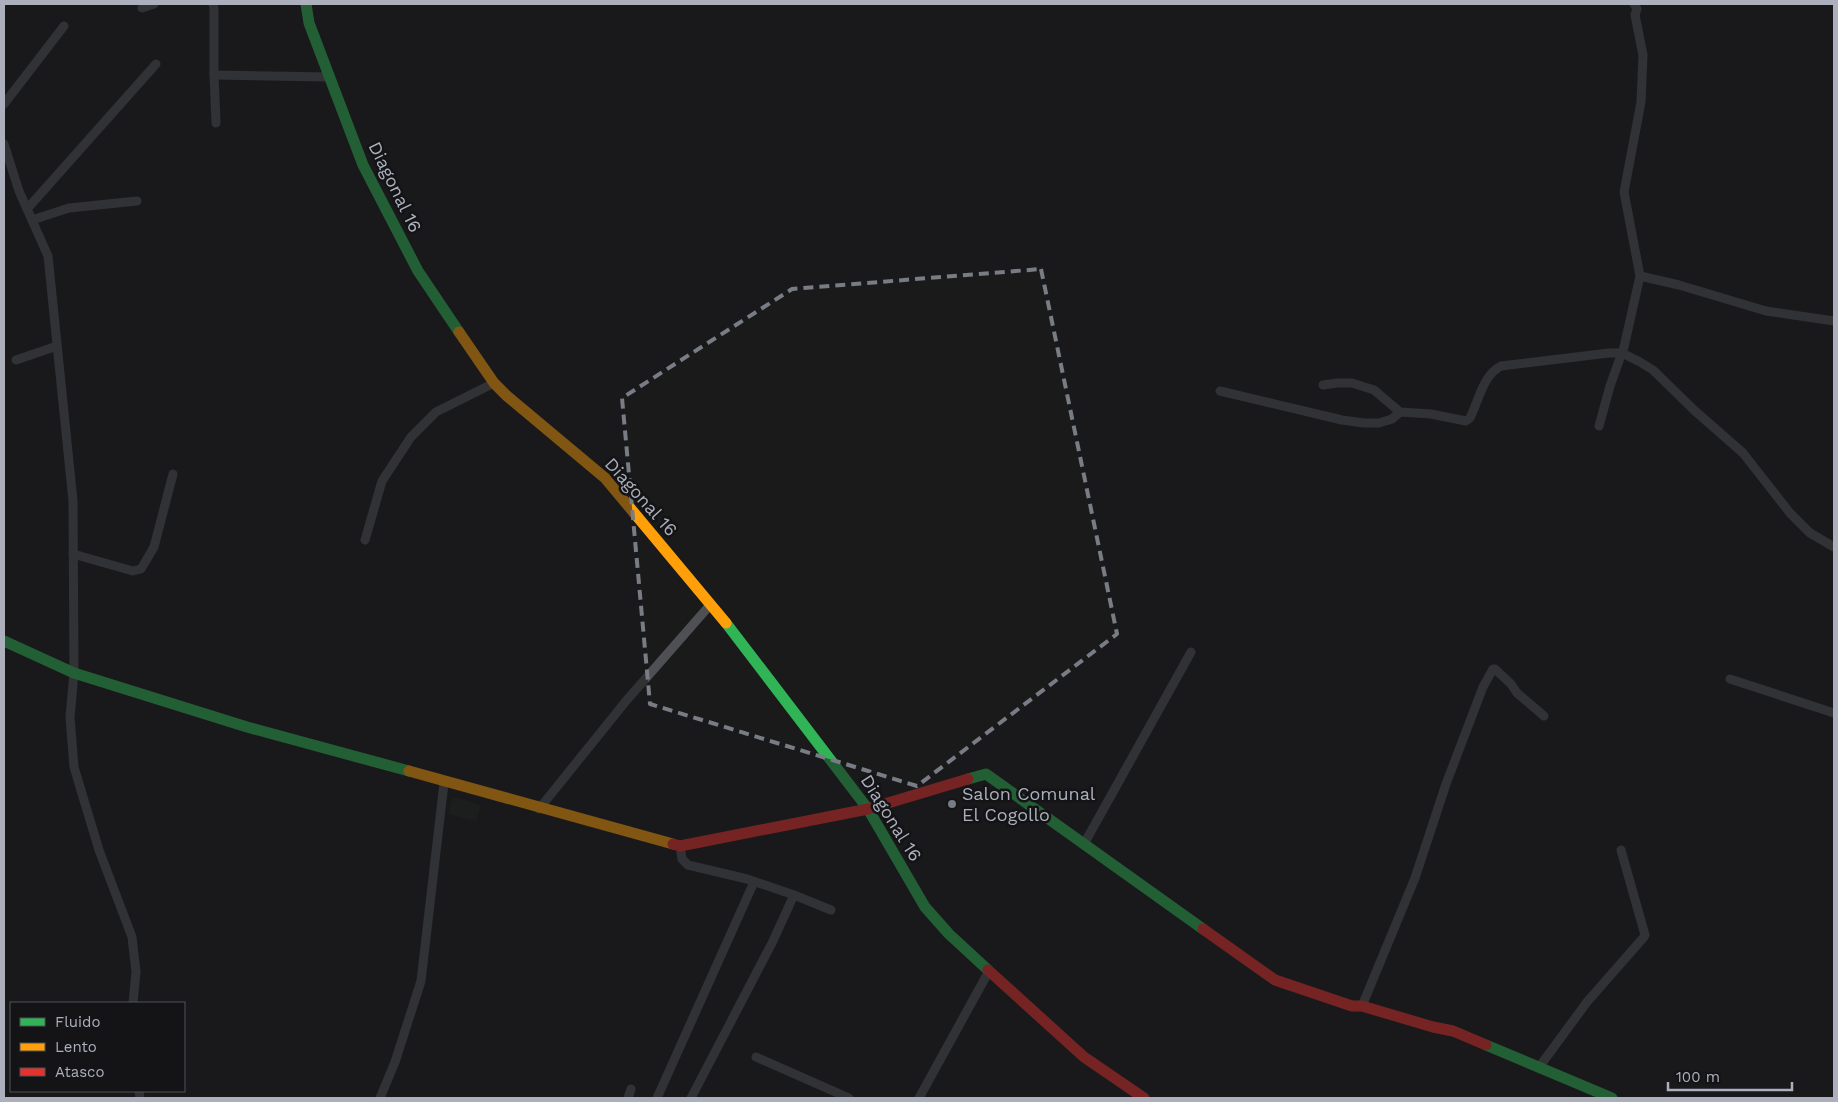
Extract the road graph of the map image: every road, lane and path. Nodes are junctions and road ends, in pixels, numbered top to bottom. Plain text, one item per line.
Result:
1 (154, 4) edge
2 (213, 4) edge
3 (306, 4) edge
4 (1638, 5) edge
5 (142, 8) dead end
6 (64, 26) dead end
7 (156, 64) dead end
8 (214, 75) junction
9 (330, 77) junction
10 (4, 104) edge
11 (216, 123) dead end
12 (4, 144) edge
13 (137, 201) dead end
14 (28, 209) junction
15 (32, 220) junction
16 (1640, 276) junction
17 (1834, 321) edge
18 (57, 346) junction
19 (1622, 353) junction
20 (16, 360) dead end
21 (494, 383) junction
22 (1323, 385) dead end
23 (1220, 391) dead end
24 (1400, 412) junction
25 (1599, 426) dead end
26 (173, 474) dead end
27 (365, 540) dead end
28 (1834, 548) edge
29 (73, 554) junction
30 (710, 605) junction
31 (4, 641) edge
32 (1191, 652) dead end
33 (74, 673) junction
34 (1730, 679) dead end
35 (1834, 713) edge
36 (1544, 716) dead end
37 (444, 783) junction
38 (539, 809) junction
39 (868, 809) junction
40 (1084, 844) junction
41 (680, 846) junction
42 (1621, 850) dead end
43 (754, 882) junction
44 (794, 895) junction
45 (831, 910) dead end
46 (989, 970) junction
47 (133, 1002) edge
48 (1362, 1006) junction
49 (756, 1057) dead end
50 (1540, 1066) junction
51 (631, 1089) dead end
52 (380, 1098) edge
53 (628, 1098) edge
54 (657, 1098) edge
55 (691, 1098) edge
56 (849, 1098) edge
57 (919, 1098) edge
58 (1144, 1098) edge
59 (1612, 1098) edge

1 - 5 street
2 - 8 street
3 - 9 street, Diagonal 16
4 - 16 street
6 - 10 street
7 - 14 street
8 - 9 street
8 - 11 street
9 - 21 street, Diagonal 16
12 - 14 street
13 - 15 street
14 - 15 street
15 - 18 street
16 - 17 street
16 - 19 street
18 - 20 street
18 - 29 street
19 - 24 street
19 - 25 street
19 - 28 street
21 - 27 street
21 - 30 street, Diagonal 16
22 - 24 street
23 - 24 street
26 - 29 street
29 - 33 street
30 - 38 street
30 - 39 street, Diagonal 16
31 - 33 street
32 - 40 street
33 - 37 street
33 - 47 street
34 - 35 street
36 - 48 street
37 - 38 street
37 - 52 street
38 - 41 street
39 - 40 street
39 - 41 street
39 - 46 street, Diagonal 16
40 - 48 street
41 - 43 street
42 - 50 street
43 - 44 street
43 - 54 street
44 - 45 street
44 - 55 street
46 - 57 street
46 - 58 street, Diagonal 16
48 - 50 street
49 - 56 street
50 - 59 street
51 - 53 street

